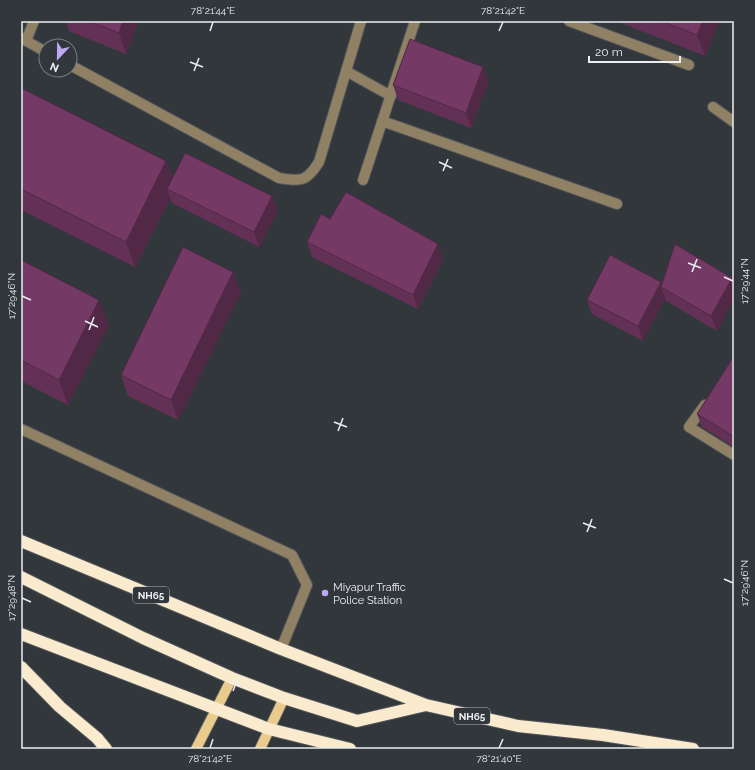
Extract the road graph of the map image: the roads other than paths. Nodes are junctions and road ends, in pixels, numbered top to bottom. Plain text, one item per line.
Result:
1 (34, 21) edge
2 (361, 21) edge
3 (415, 21) edge
4 (569, 21) edge
5 (24, 40) edge
6 (38, 48) edge
7 (689, 65) dead end
8 (78, 69) edge
9 (346, 71) junction
10 (391, 96) junction
11 (713, 107) dead end
12 (382, 121) junction
13 (734, 122) edge
14 (363, 180) dead end
15 (617, 204) dead end
16 (712, 395) edge
17 (21, 429) edge
18 (734, 455) edge
19 (21, 541) edge
20 (21, 577) edge
21 (21, 634) edge
22 (281, 649) junction
23 (21, 667) edge
24 (232, 678) junction
25 (284, 698) junction
26 (426, 705) junction
27 (217, 709) junction
28 (269, 729) junction
29 (106, 749) edge
30 (196, 749) edge
31 (260, 749) edge
32 (350, 749) edge
33 (693, 749) edge

1 - 5 street
2 - 9 street
3 - 10 street
4 - 7 street
5 - 6 street
8 - 9 street
9 - 10 street
10 - 12 street
11 - 13 street
12 - 14 street
12 - 15 street
16 - 18 street
17 - 22 street
19 - 22 highway, NH65
20 - 24 highway
21 - 27 highway
22 - 26 highway, NH65
23 - 29 highway
24 - 25 highway
24 - 27 main road
25 - 26 highway
25 - 28 main road
26 - 33 highway, NH65
27 - 28 highway
27 - 30 main road
28 - 31 main road
28 - 32 highway

